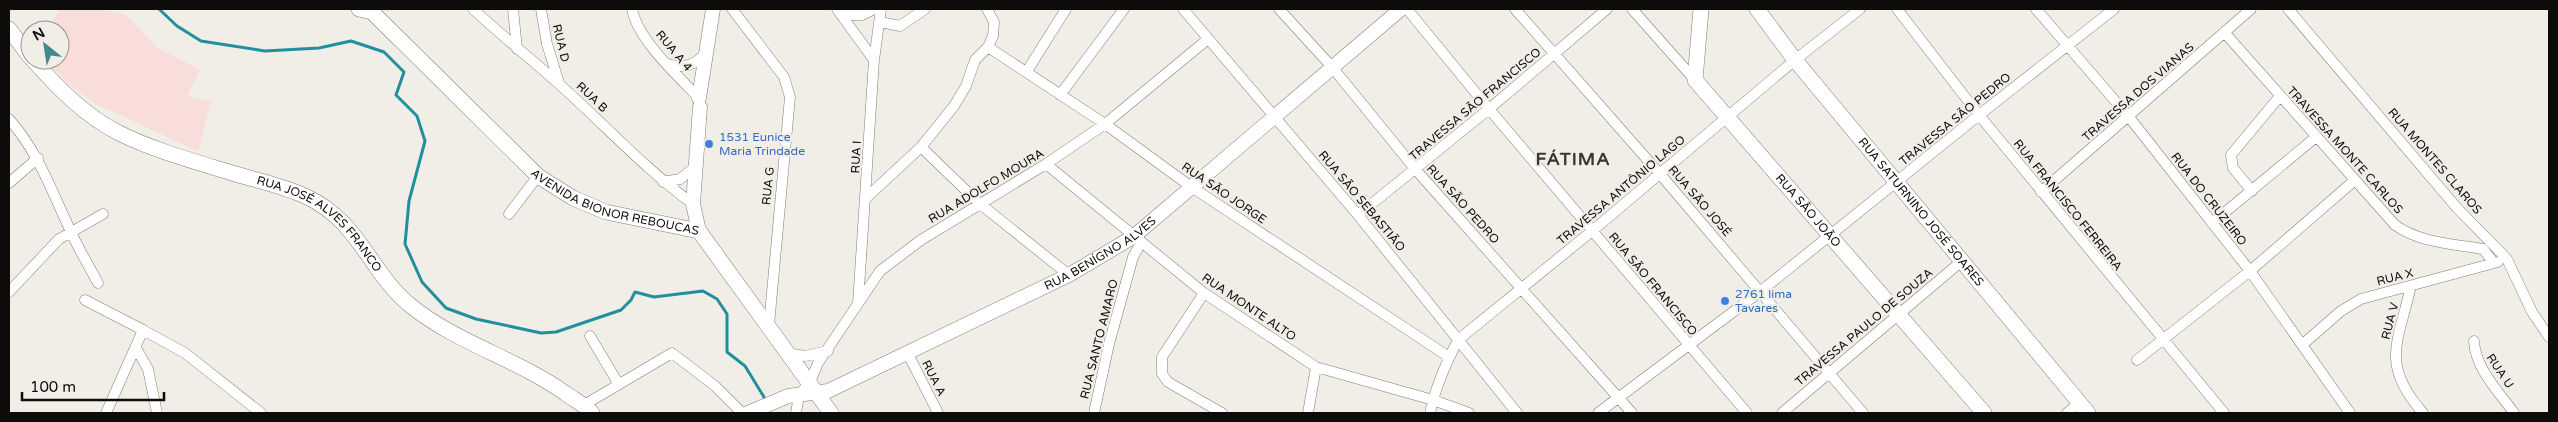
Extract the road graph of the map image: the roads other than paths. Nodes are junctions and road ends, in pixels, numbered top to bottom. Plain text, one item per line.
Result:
1 (473, 9) edge
2 (513, 9) edge
3 (541, 9) edge
4 (632, 9) edge
5 (713, 9) edge
6 (732, 9) edge
7 (874, 9) edge
8 (882, 9) edge
9 (925, 9) edge
10 (987, 9) edge
11 (1066, 9) edge
12 (1124, 9) edge
13 (1184, 9) edge
14 (1279, 9) edge
15 (1401, 9) edge
16 (1408, 9) edge
17 (1515, 9) edge
18 (1607, 9) edge
19 (1632, 9) edge
20 (1701, 9) edge
21 (1757, 9) edge
22 (1860, 9) edge
23 (1897, 9) edge
24 (2036, 9) edge
25 (2114, 9) edge
26 (2250, 9) edge
27 (2288, 9) edge
28 (368, 10) edge
29 (839, 12) edge
30 (880, 22) junction
31 (9, 29) edge
32 (2224, 32) junction
33 (1208, 39) junction
34 (20, 44) edge
35 (988, 47) junction
36 (2067, 47) junction
37 (517, 49) junction
38 (707, 52) junction
39 (1554, 54) junction
40 (874, 60) junction
41 (1795, 60) junction
42 (667, 64) junction
43 (1332, 67) junction
44 (43, 70) edge
45 (1027, 70) junction
46 (1695, 80) junction
47 (559, 84) junction
48 (1060, 95) junction
49 (2280, 96) junction
50 (699, 102) junction
51 (1490, 109) junction
52 (1978, 115) junction
53 (1275, 117) junction
54 (2129, 117) junction
55 (1727, 118) junction
56 (9, 119) edge
57 (1105, 124) junction
58 (2316, 137) junction
59 (921, 147) junction
60 (38, 158) junction
61 (1046, 164) junction
62 (695, 167) junction
63 (1416, 170) junction
64 (1660, 174) junction
65 (538, 176) junction
66 (2355, 180) junction
67 (663, 182) junction
68 (9, 183) edge
69 (1897, 183) junction
70 (1190, 186) junction
71 (2042, 192) junction
72 (2252, 192) junction
73 (866, 198) junction
74 (979, 203) junction
75 (693, 204) junction
76 (103, 214) dead end
77 (509, 214) dead end
78 (1358, 215) junction
79 (2212, 223) junction
80 (699, 230) junction
81 (1592, 231) junction
82 (71, 232) junction
83 (1830, 236) junction
84 (1137, 240) junction
85 (2507, 259) junction
86 (1963, 260) junction
87 (2494, 263) junction
88 (2250, 271) junction
89 (1069, 275) junction
90 (98, 283) dead end
91 (2411, 286) junction
92 (1521, 287) junction
93 (1761, 291) junction
94 (9, 292) edge
95 (1204, 293) junction
96 (85, 300) dead end
97 (858, 306) junction
98 (1899, 315) junction
99 (769, 325) junction
100 (143, 330) junction
101 (590, 336) dead end
102 (2549, 338) edge
103 (2163, 339) junction
104 (1458, 340) junction
105 (2474, 341) dead end
106 (1688, 345) junction
107 (2302, 345) junction
108 (136, 348) junction
109 (828, 351) junction
110 (787, 353) junction
111 (908, 354) junction
112 (1449, 357) junction
113 (2137, 360) dead end
114 (1316, 367) junction
115 (1829, 372) junction
116 (618, 383) junction
117 (814, 387) junction
118 (799, 395) junction
119 (1618, 397) junction
120 (1433, 400) junction
121 (2084, 408) edge
122 (588, 409) edge
123 (106, 413) edge
124 (157, 413) edge
125 (261, 413) edge
126 (742, 413) edge
127 (748, 413) edge
128 (796, 413) edge
129 (831, 413) edge
130 (938, 413) edge
131 (1094, 413) edge
132 (1222, 413) edge
133 (1308, 413) edge
134 (1430, 413) edge
135 (1469, 413) edge
136 (1517, 413) edge
137 (1598, 413) edge
138 (1632, 413) edge
139 (1747, 413) edge
140 (1782, 413) edge
141 (1863, 413) edge
142 (1984, 413) edge
143 (2067, 413) edge
144 (2224, 413) edge
145 (2350, 413) edge
146 (2423, 413) edge
147 (2514, 413) edge

1 - 37 street, RUA B
2 - 37 street
3 - 47 street, RUA D
4 - 42 street, RUA A 4
5 - 38 street
6 - 99 street, RUA G
7 - 29 street
8 - 30 street, RUA I
9 - 30 street
10 - 35 street
11 - 45 street
12 - 48 street
13 - 33 street, RUA SÃO SEBASTIÃO
14 - 43 street, RUA SÃO PEDRO
15 - 43 street, RUA BENÍGNO ALVES
16 - 51 street, RUA SÃO FRANCISCO
17 - 39 street, RUA SÃO JOSÉ
18 - 39 street, TRAVESSA SÃO FRANCISCO
19 - 46 street, RUA SÃO JOÃO
20 - 46 main road
21 - 41 main road, RUA SATURNINO JOSÉ SOARES
22 - 41 street, TRAVESSA ANTÔNIO LAGO
23 - 52 street, RUA FRANCISCO FERREIRA
24 - 36 street, RUA DO CRUZEIRO
25 - 36 street, TRAVESSA SÃO PEDRO
26 - 32 street, TRAVESSA DOS VIANAS
27 - 85 street, RUA MONTES CLAROS
28 - 65 main road, AVENIDA BIONOR REBOUCAS
29 - 40 street
30 - 40 street, RUA I
31 - 34 main road
32 - 49 street, TRAVESSA MONTE CARLOS
32 - 54 street, TRAVESSA DOS VIANAS
33 - 53 street, RUA SÃO SEBASTIÃO
33 - 57 street, RUA ADOLFO MOURA
35 - 45 street, RUA SÃO JORGE
35 - 59 street
36 - 52 street, TRAVESSA SÃO PEDRO
36 - 54 street, RUA DO CRUZEIRO
37 - 47 street, RUA B
38 - 42 street
38 - 50 street
39 - 51 street, TRAVESSA SÃO FRANCISCO
39 - 64 street, RUA SÃO JOSÉ
40 - 73 street, RUA I
41 - 55 street, TRAVESSA ANTÔNIO LAGO
41 - 69 main road, RUA SATURNINO JOSÉ SOARES
42 - 50 street, RUA A 4
43 - 53 street, RUA BENÍGNO ALVES
43 - 63 street, RUA SÃO PEDRO
44 - 122 main road, RUA JOSÉ ALVES FRANCO
45 - 48 street, RUA SÃO JORGE
46 - 55 main road, RUA SÃO JOÃO
47 - 67 street, RUA B
48 - 57 street, RUA SÃO JORGE
49 - 58 street, TRAVESSA MONTE CARLOS
49 - 72 street
50 - 62 street
51 - 63 street, TRAVESSA SÃO FRANCISCO
51 - 81 street, RUA SÃO FRANCISCO
52 - 69 street, TRAVESSA SÃO PEDRO
52 - 71 street, RUA FRANCISCO FERREIRA
53 - 70 street, RUA BENÍGNO ALVES
53 - 78 street, RUA SÃO SEBASTIÃO
54 - 71 street, TRAVESSA DOS VIANAS
54 - 79 street, RUA DO CRUZEIRO
55 - 64 street, TRAVESSA ANTÔNIO LAGO
55 - 83 main road, RUA SÃO JOÃO
56 - 60 street
57 - 61 street, RUA ADOLFO MOURA
57 - 70 street, RUA SÃO JORGE
58 - 66 street, TRAVESSA MONTE CARLOS
58 - 72 street
59 - 73 street
59 - 74 street
60 - 68 street
60 - 82 street
61 - 74 street, RUA ADOLFO MOURA
61 - 84 street, RUA MONTE ALTO
62 - 67 street
62 - 75 street
63 - 78 street, TRAVESSA SÃO FRANCISCO
63 - 92 street, RUA SÃO PEDRO
64 - 81 street, TRAVESSA ANTÔNIO LAGO
64 - 93 street, RUA SÃO JOSÉ
65 - 77 street
65 - 80 main road, AVENIDA BIONOR REBOUCAS
66 - 87 street, TRAVESSA MONTE CARLOS
66 - 88 street
67 - 75 street, RUA B
69 - 83 street, TRAVESSA SÃO PEDRO
69 - 86 main road, RUA SATURNINO JOSÉ SOARES
70 - 84 street, RUA BENÍGNO ALVES
70 - 112 street, RUA SÃO JORGE
71 - 103 street, RUA FRANCISCO FERREIRA
72 - 79 street
73 - 97 street, RUA I
74 - 89 street
74 - 97 street, RUA ADOLFO MOURA
75 - 80 street
76 - 82 street
78 - 104 street, RUA SÃO SEBASTIÃO
79 - 88 street, RUA DO CRUZEIRO
80 - 99 main road, AVENIDA BIONOR REBOUCAS
81 - 92 street, TRAVESSA ANTÔNIO LAGO
81 - 106 street, RUA SÃO FRANCISCO
82 - 90 street
82 - 94 street
83 - 93 street, TRAVESSA SÃO PEDRO
83 - 98 main road, RUA SÃO JOÃO
84 - 89 street, RUA BENÍGNO ALVES
84 - 95 street, RUA MONTE ALTO
84 - 131 street, RUA SANTO AMARO
85 - 87 street, RUA X
85 - 102 street, RUA MONTES CLAROS
86 - 98 street, TRAVESSA PAULO DE SOUZA
86 - 121 main road, RUA SATURNINO JOSÉ SOARES
87 - 91 street, RUA X
88 - 103 street
88 - 107 street, RUA DO CRUZEIRO
89 - 111 street, RUA BENÍGNO ALVES
91 - 107 street, RUA X
91 - 146 street, RUA V
92 - 104 street, TRAVESSA ANTÔNIO LAGO
92 - 119 street, RUA SÃO PEDRO
93 - 106 street, TRAVESSA SÃO PEDRO
93 - 115 street, RUA SÃO JOSÉ
95 - 114 street, RUA MONTE ALTO
95 - 132 street
96 - 100 street
97 - 109 street, RUA ADOLFO MOURA
98 - 115 street, TRAVESSA PAULO DE SOUZA
98 - 142 main road, RUA SÃO JOÃO
99 - 110 main road, AVENIDA BIONOR REBOUCAS
100 - 108 street
100 - 125 street
101 - 116 street
103 - 113 street
103 - 144 street, RUA FRANCISCO FERREIRA
104 - 112 street, TRAVESSA ANTÔNIO LAGO
104 - 136 street, RUA SÃO SEBASTIÃO
105 - 147 street, RUA U
106 - 119 street, TRAVESSA SÃO PEDRO
106 - 139 street, RUA SÃO FRANCISCO
107 - 145 street, RUA DO CRUZEIRO
108 - 123 street
108 - 124 street
109 - 110 street
109 - 117 street, RUA ADOLFO MOURA
110 - 117 main road, AVENIDA BIONOR REBOUCAS
111 - 117 street, RUA BENÍGNO ALVES
111 - 130 street, RUA A
112 - 120 street, TRAVESSA ANTÔNIO LAGO
114 - 120 street, RUA MONTE ALTO
114 - 133 street
115 - 140 street, TRAVESSA PAULO DE SOUZA
115 - 141 street, RUA SÃO JOSÉ
116 - 122 street
116 - 126 street
117 - 118 street, RUA BENÍGNO ALVES
117 - 129 main road, AVENIDA BIONOR REBOUCAS
118 - 127 street, RUA BENÍGNO ALVES
118 - 128 street
119 - 137 street, TRAVESSA SÃO PEDRO
119 - 138 street, RUA SÃO PEDRO
120 - 134 street, TRAVESSA ANTÔNIO LAGO
120 - 135 street, RUA MONTE ALTO
121 - 143 street

